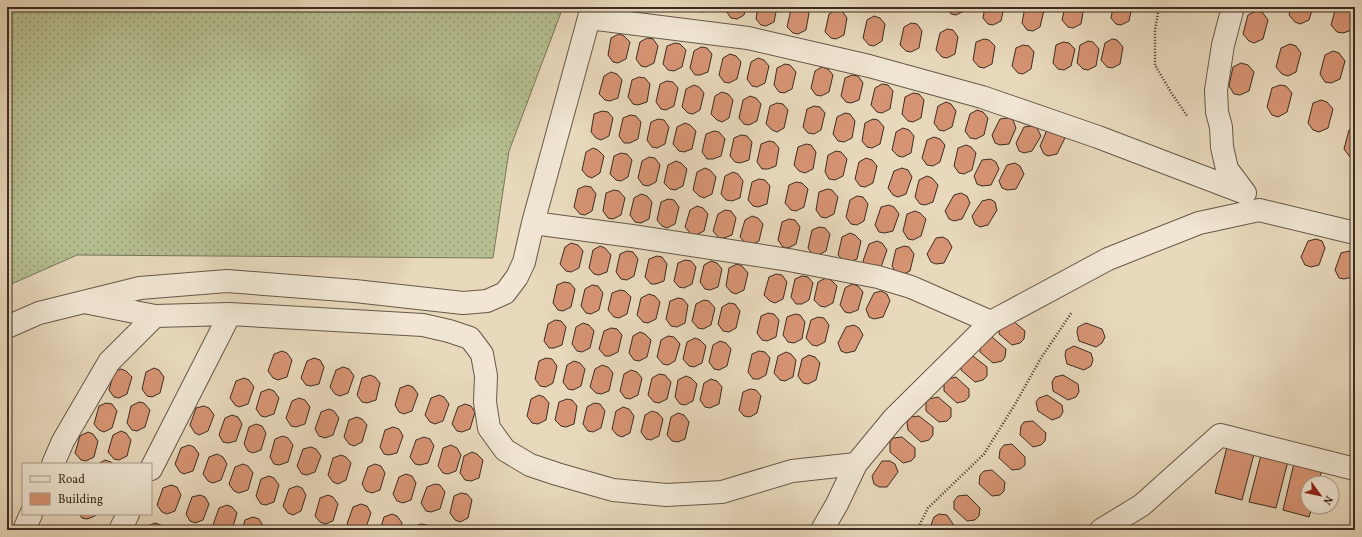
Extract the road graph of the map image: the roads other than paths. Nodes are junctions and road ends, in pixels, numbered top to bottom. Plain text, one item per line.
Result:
1 (1233, 7) edge
2 (591, 12) edge
3 (1252, 201) junction
4 (533, 223) junction
5 (1355, 233) edge
6 (84, 302) junction
7 (230, 314) junction
8 (155, 316) junction
9 (991, 322) junction
10 (7, 327) edge
11 (53, 463) edge
12 (856, 464) junction
13 (152, 468) edge
14 (1355, 470) edge
15 (31, 515) edge
16 (128, 515) edge
17 (24, 530) edge
18 (120, 530) edge
19 (822, 530) edge
20 (1101, 530) edge

1 - 3 lane
2 - 3 lane
2 - 4 lane
3 - 5 lane
3 - 9 lane
4 - 6 lane
4 - 9 lane
6 - 8 lane
6 - 10 lane
7 - 8 lane
7 - 12 lane
7 - 13 lane
8 - 11 lane
9 - 12 lane
12 - 19 lane
14 - 20 lane
15 - 17 lane
16 - 18 lane

